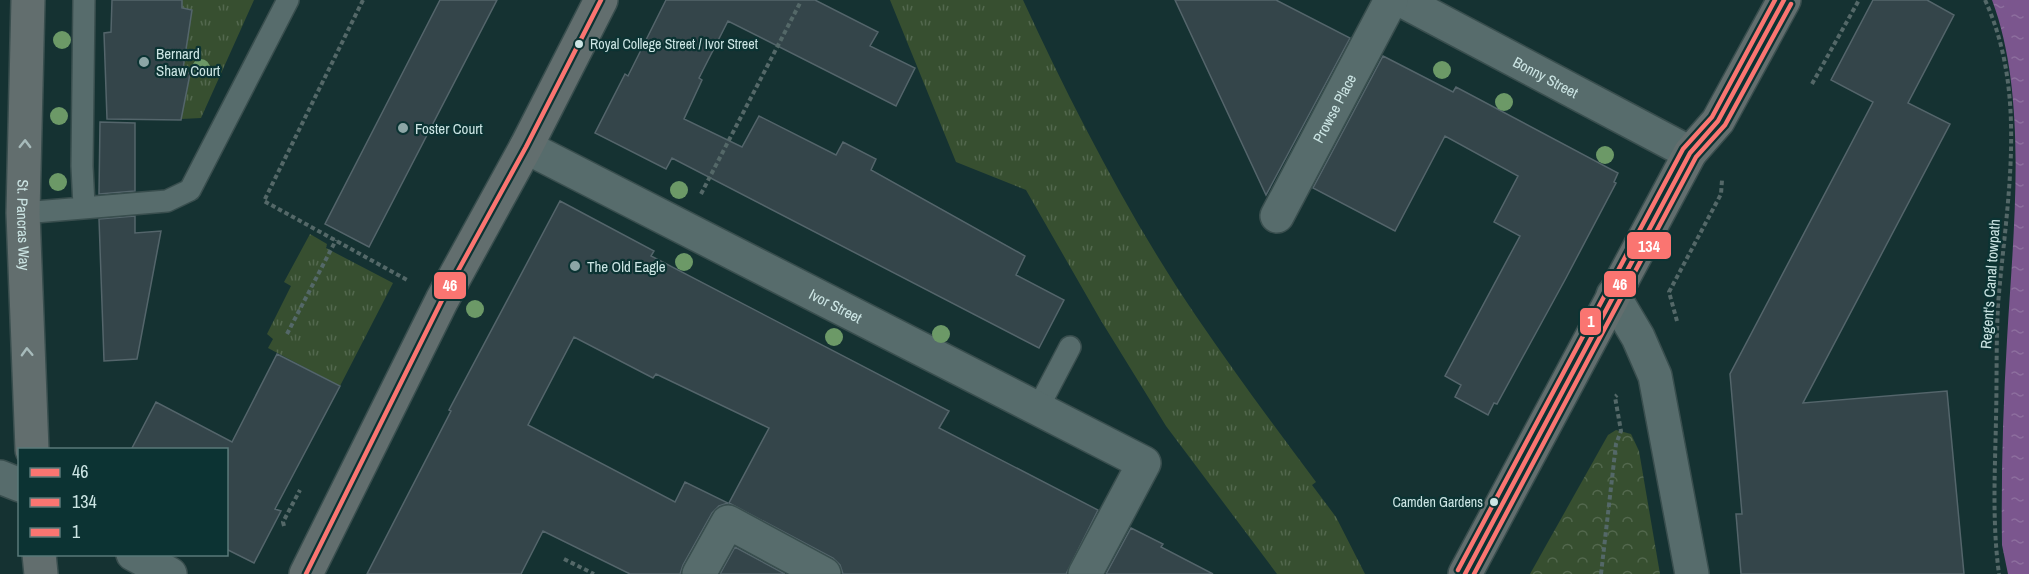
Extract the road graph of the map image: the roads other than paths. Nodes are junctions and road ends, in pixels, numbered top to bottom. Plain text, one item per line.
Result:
1 (28, 0) edge
2 (84, 0) edge
3 (288, 0) edge
4 (601, 0) edge
5 (1392, 0) edge
6 (1784, 0) edge
7 (1421, 5) edge
8 (526, 147) junction
9 (1690, 153) junction
10 (84, 206) junction
11 (23, 213) junction
12 (1277, 216) dead end
13 (1613, 296) junction
14 (1070, 347) dead end
15 (1038, 408) junction
16 (32, 448) edge
17 (39, 556) edge
18 (135, 556) edge
19 (41, 574) edge
20 (170, 574) edge
21 (306, 574) edge
22 (699, 574) edge
23 (824, 574) edge
24 (1085, 574) edge
25 (1465, 574) edge
26 (1692, 574) edge

11 -> 1 main road, St. Pancras Way
2 - 10 lane
3 - 10 lane
4 - 8 main road
5 - 12 street, Prowse Place
6 - 9 main road
7 - 9 street, Bonny Street
8 - 15 street, Ivor Street
8 - 21 main road
9 - 13 main road
10 - 11 lane
16 -> 11 main road, St. Pancras Way
13 - 25 main road
13 - 26 street
14 - 15 lane
15 - 24 street, Ivor Street
17 - 19 main road
18 - 20 street
22 - 23 street

